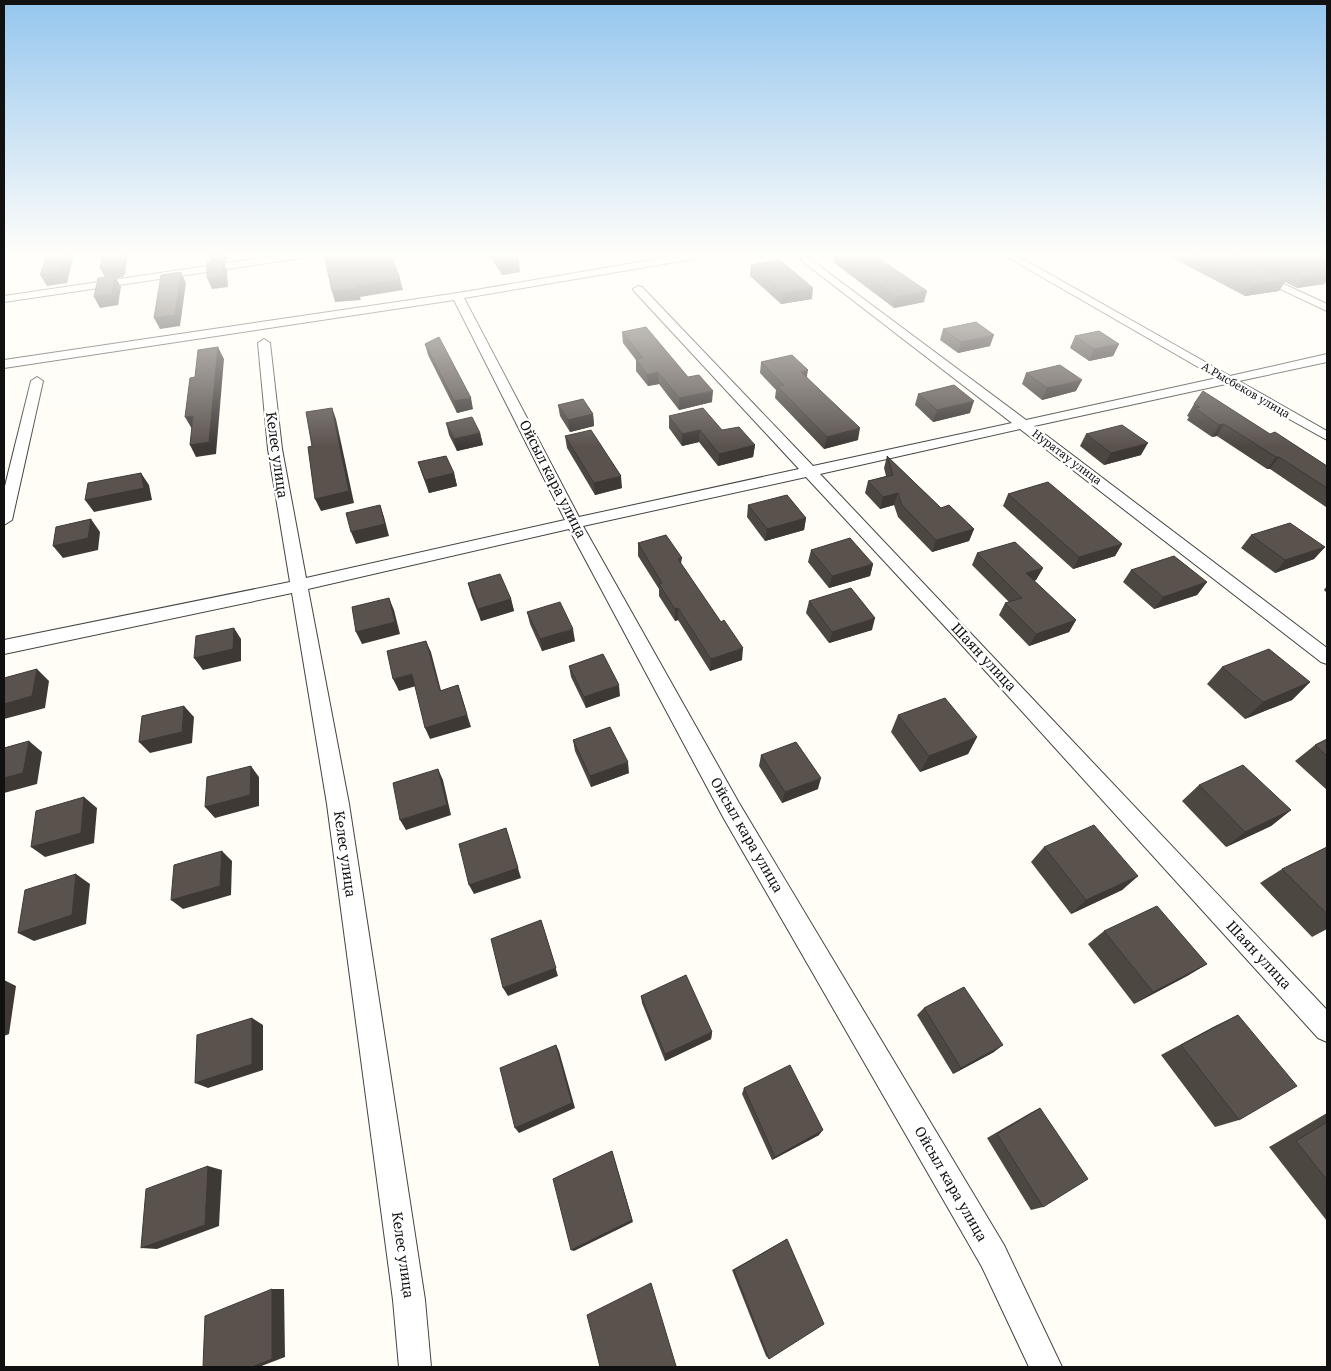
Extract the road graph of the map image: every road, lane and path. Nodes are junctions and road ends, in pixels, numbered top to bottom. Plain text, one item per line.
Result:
1 (305, 319) edge
2 (470, 319) edge
3 (667, 319) edge
4 (885, 319) edge
5 (1121, 319) edge
6 (264, 343) dead end
7 (1327, 358) edge
8 (4, 364) edge
9 (1227, 379) junction
10 (37, 381) dead end
11 (1023, 423) junction
12 (1327, 436) edge
13 (811, 472) junction
14 (4, 520) edge
15 (574, 522) junction
16 (298, 586) junction
17 (4, 647) edge
18 (1327, 658) edge
19 (1327, 1029) edge
20 (415, 1367) edge
21 (1046, 1367) edge

1 - 8 street
2 - 15 street, Ойсыл кара улица
3 - 13 street, Шаян улица
4 - 11 street, Нуратау улица
5 - 9 street, А.Рысбеков улица
6 - 16 street, Келес улица
7 - 9 street
9 - 11 street
9 - 12 street, А.Рысбеков улица
10 - 14 street
11 - 13 street
11 - 18 street, Нуратау улица
13 - 15 street
13 - 19 street, Шаян улица
15 - 16 street
15 - 21 street, Ойсыл кара улица
16 - 17 street
16 - 20 street, Келес улица

